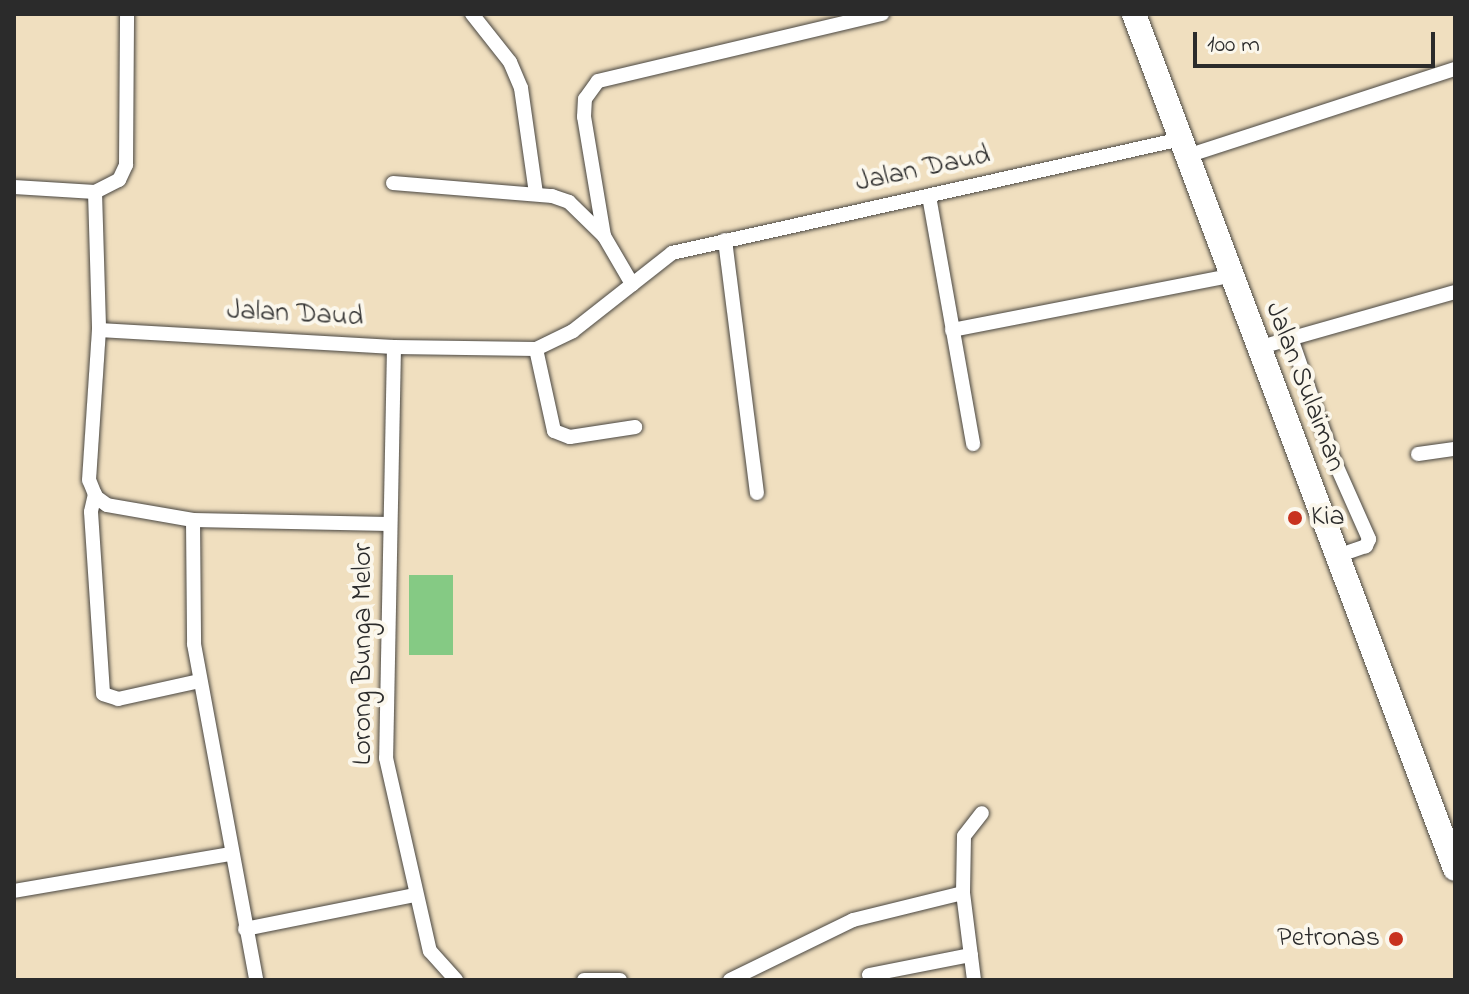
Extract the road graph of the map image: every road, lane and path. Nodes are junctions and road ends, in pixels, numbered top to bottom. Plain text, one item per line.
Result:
1 (127, 14) edge
2 (472, 14) edge
3 (810, 14) edge
4 (882, 14) edge
5 (1134, 14) edge
6 (815, 29) junction
7 (1455, 69) edge
8 (1184, 148) junction
9 (393, 183) dead end
10 (14, 187) edge
11 (95, 192) junction
12 (536, 194) junction
13 (929, 196) junction
14 (604, 236) junction
15 (725, 240) junction
16 (1231, 276) junction
17 (632, 284) junction
18 (1455, 292) edge
19 (99, 330) junction
20 (952, 330) junction
21 (1291, 338) junction
22 (394, 347) junction
23 (1257, 348) junction
24 (536, 349) junction
25 (635, 427) dead end
26 (973, 444) dead end
27 (1455, 449) edge
28 (1418, 454) dead end
29 (1333, 458) junction
30 (1302, 465) junction
31 (757, 493) dead end
32 (95, 494) junction
33 (193, 520) junction
34 (389, 524) junction
35 (1337, 556) junction
36 (200, 681) junction
37 (982, 813) dead end
38 (230, 854) junction
39 (1455, 869) edge
40 (14, 891) edge
41 (963, 893) junction
42 (415, 895) junction
43 (245, 929) junction
44 (971, 955) junction
45 (869, 975) dead end
46 (256, 980) edge
47 (456, 980) edge
48 (584, 980) edge
49 (620, 980) edge
50 (730, 980) edge
51 (974, 980) edge

1 - 11 street
2 - 12 street
3 - 6 street
4 - 6 street
5 - 8 main road, Jalan Sulaiman
6 - 14 street
7 - 8 street, Jalan Daud
8 - 13 street, Jalan Daud
8 - 16 main road, Jalan Sulaiman
9 - 12 street
10 - 11 street
11 - 19 street
12 - 14 street
13 - 15 street, Jalan Daud
13 - 20 street
14 - 17 street
15 - 17 street, Jalan Daud
15 - 31 street
16 - 20 street
16 - 23 main road, Jalan Sulaiman
17 - 24 street, Jalan Daud
18 - 21 street
19 - 22 street, Jalan Daud
19 - 32 street
20 - 26 street
21 - 23 street
21 - 29 street
22 - 24 street, Jalan Daud
22 - 34 street, Lorong Bunga Melor
23 - 30 main road, Jalan Sulaiman
24 - 25 street
27 - 28 street
29 - 30 street
29 - 35 street
30 - 35 main road, Jalan Sulaiman
32 - 33 street
32 - 36 street
33 - 34 street
33 - 36 street
34 - 42 street, Lorong Bunga Melor
35 - 39 main road, Jalan Sulaiman
36 - 38 street
37 - 41 street
38 - 40 street
38 - 43 street
41 - 44 street
41 - 50 street
42 - 43 street
42 - 47 street, Lorong Bunga Melor
43 - 46 street
44 - 45 street
44 - 51 street
48 - 49 street

